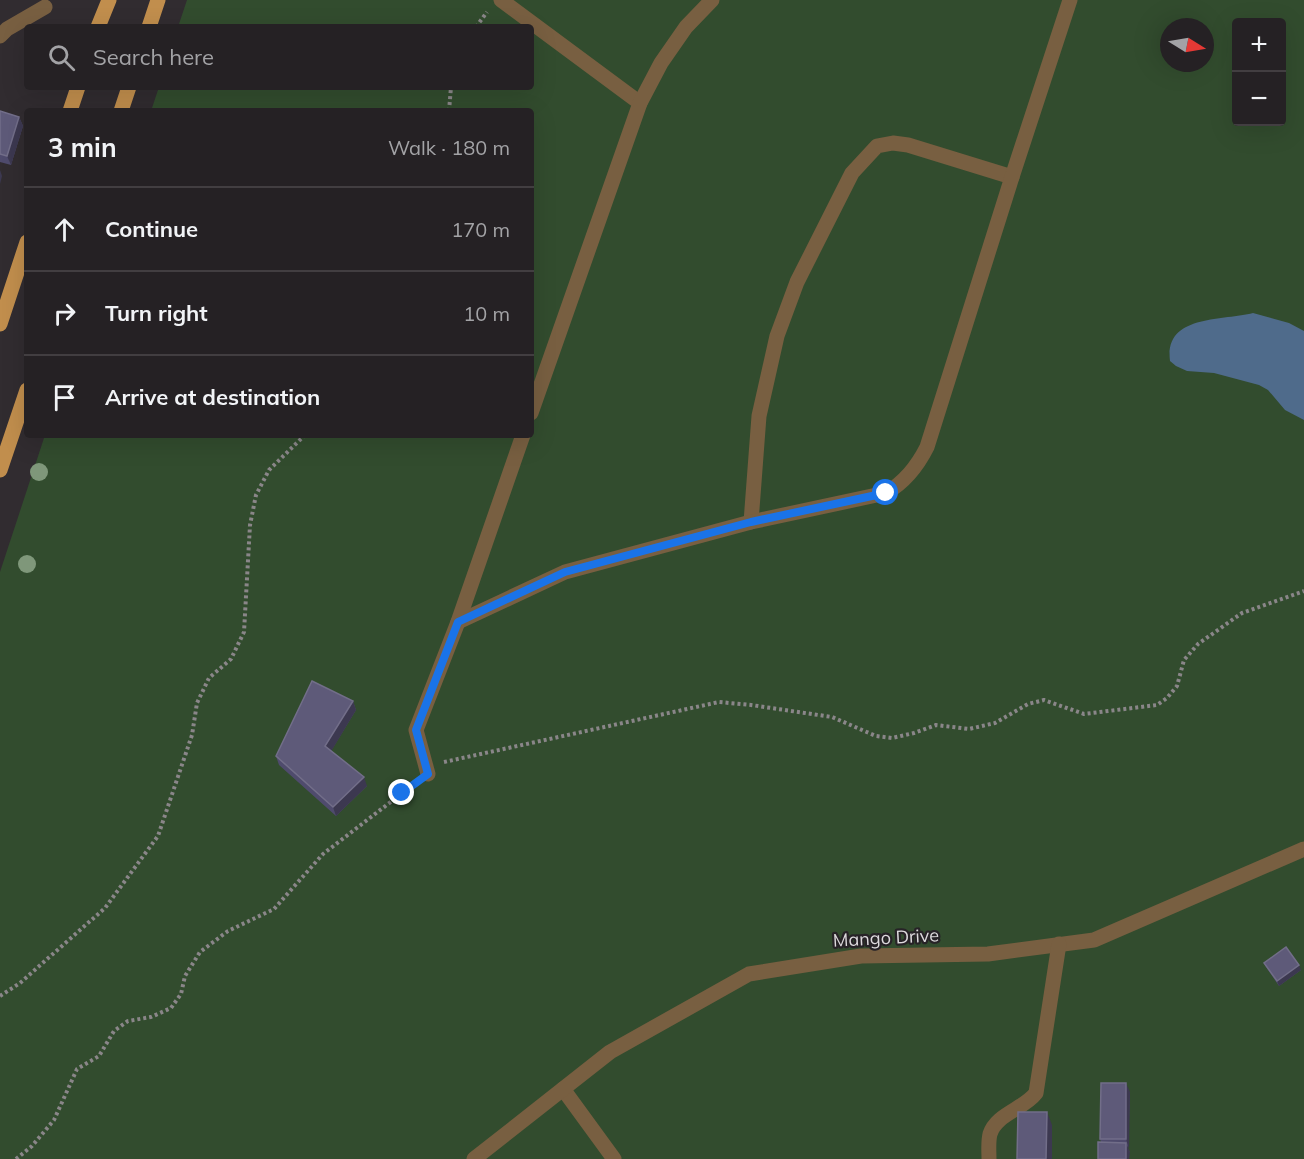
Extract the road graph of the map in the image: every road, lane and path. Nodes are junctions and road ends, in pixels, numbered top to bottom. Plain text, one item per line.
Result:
1 (109, 0) edge
2 (158, 0) edge
3 (501, 0) edge
4 (712, 0) edge
5 (1070, 0) edge
6 (45, 7) dead end
7 (99, 24) edge
8 (150, 24) edge
9 (533, 24) edge
10 (534, 24) edge
11 (0, 36) edge
12 (77, 90) edge
13 (128, 90) edge
14 (451, 90) edge
15 (640, 103) junction
16 (71, 108) edge
17 (122, 108) edge
18 (449, 108) edge
19 (1012, 177) junction
20 (24, 251) edge
21 (0, 324) edge
22 (24, 399) edge
23 (534, 404) edge
24 (302, 438) edge
25 (522, 438) edge
26 (0, 470) edge
27 (751, 522) junction
28 (1304, 591) edge
29 (458, 622) junction
30 (428, 774) junction
31 (1304, 849) edge
32 (1059, 945) junction
33 (0, 996) edge
34 (563, 1089) junction
35 (16, 1159) edge
36 (474, 1159) edge
37 (614, 1159) edge
38 (989, 1159) edge

1 - 7 main road
2 - 8 main road
3 - 9 street
4 - 15 street
5 - 19 street
6 - 11 street
10 - 15 street
12 - 16 main road
13 - 17 main road
14 - 18 path
15 - 23 street
19 - 27 street
19 - 27 street
20 - 21 main road
22 - 26 main road
24 - 33 path
25 - 29 street
27 - 29 street
28 - 30 path
29 - 30 street
30 - 35 path
31 - 32 street, Mango Drive
32 - 34 street, Mango Drive
32 - 38 street
34 - 36 street, Mango Drive
34 - 37 street

